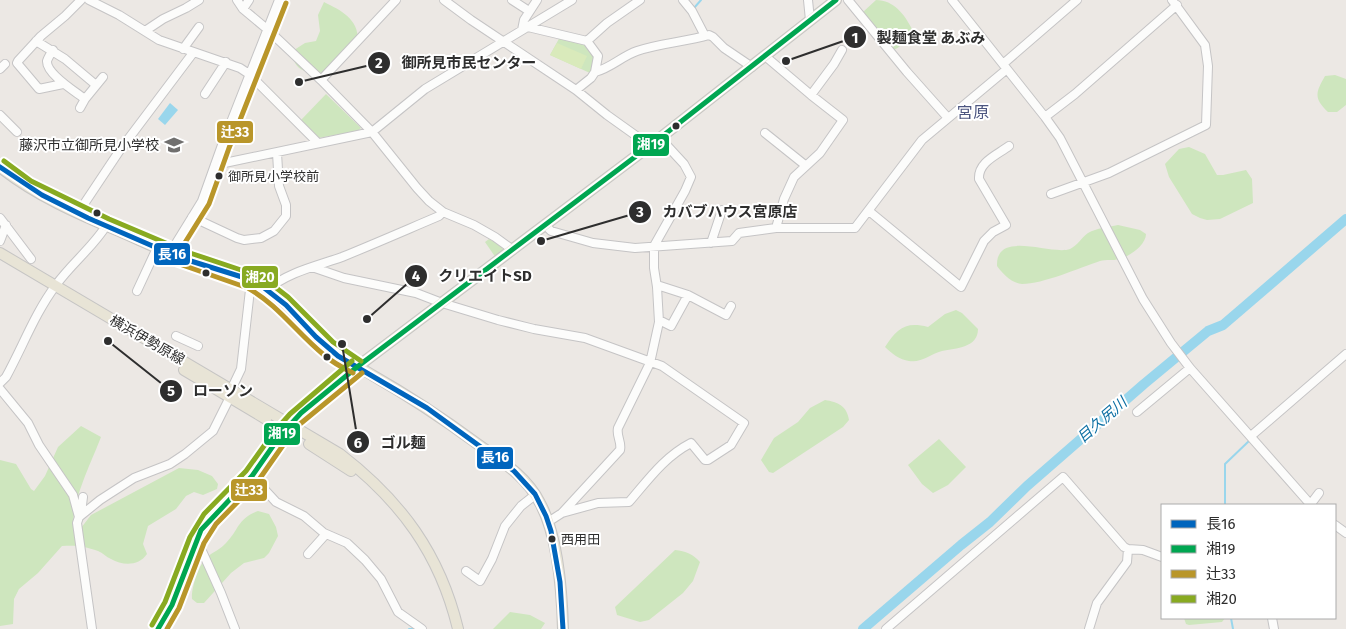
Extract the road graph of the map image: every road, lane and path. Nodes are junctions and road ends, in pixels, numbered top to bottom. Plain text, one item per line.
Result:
1 (81, 0) edge
2 (89, 0) edge
3 (199, 0) edge
4 (237, 0) edge
5 (249, 0) edge
6 (279, 0) edge
7 (396, 0) edge
8 (444, 0) edge
9 (512, 0) edge
10 (537, 0) edge
11 (572, 0) edge
12 (640, 0) edge
13 (683, 0) edge
14 (808, 0) edge
15 (836, 0) edge
16 (848, 0) edge
17 (1077, 0) edge
18 (956, 2) edge
19 (1174, 3) edge
20 (243, 9) junction
21 (529, 11) junction
22 (810, 20) junction
23 (199, 27) dead end
24 (525, 28) junction
25 (267, 29) junction
26 (145, 31) junction
27 (705, 36) junction
28 (36, 41) junction
29 (587, 41) junction
30 (504, 42) junction
31 (183, 49) junction
32 (52, 50) junction
33 (842, 50) dead end
34 (194, 53) junction
35 (765, 56) junction
36 (226, 62) junction
37 (752, 67) junction
38 (1005, 67) junction
39 (596, 72) junction
40 (249, 74) junction
41 (103, 77) dead end
42 (321, 80) junction
43 (63, 84) junction
44 (96, 85) junction
45 (576, 90) junction
46 (205, 94) dead end
47 (811, 95) junction
48 (85, 99) junction
49 (80, 108) dead end
50 (0, 115) edge
51 (1045, 117) junction
52 (948, 118) junction
53 (13, 130) dead end
54 (372, 132) junction
55 (765, 133) dead end
56 (660, 138) junction
57 (318, 143) junction
58 (649, 146) junction
59 (1009, 146) dead end
60 (277, 153) junction
61 (215, 165) junction
62 (805, 165) junction
63 (0, 167) edge
64 (1082, 181) junction
65 (1052, 194) dead end
66 (722, 210) dead end
67 (869, 211) junction
68 (443, 212) junction
69 (78, 213) junction
70 (0, 218) edge
71 (192, 218) junction
72 (6, 226) junction
73 (106, 226) junction
74 (546, 226) junction
75 (776, 228) junction
76 (0, 242) edge
77 (710, 243) junction
78 (654, 246) junction
79 (157, 248) junction
80 (513, 250) junction
81 (170, 253) junction
82 (0, 254) edge
83 (31, 259) dead end
84 (0, 261) edge
85 (312, 267) junction
86 (251, 281) junction
87 (657, 285) junction
88 (53, 288) junction
89 (267, 290) junction
90 (137, 291) dead end
91 (688, 295) junction
92 (442, 303) junction
93 (731, 306) dead end
94 (658, 320) junction
95 (176, 336) dead end
96 (198, 346) dead end
97 (1346, 354) edge
98 (650, 363) junction
99 (357, 367) junction
100 (1190, 367) junction
101 (0, 383) edge
102 (0, 389) edge
103 (230, 393) junction
104 (1137, 412) dead end
105 (287, 427) junction
106 (1250, 436) junction
107 (252, 476) junction
108 (1319, 493) dead end
109 (535, 495) junction
110 (82, 497) dead end
111 (1309, 504) edge
112 (1311, 504) edge
113 (562, 513) junction
114 (79, 517) junction
115 (548, 522) junction
116 (326, 534) junction
117 (197, 540) junction
118 (1128, 549) junction
119 (308, 554) dead end
120 (1161, 557) edge
121 (466, 571) dead end
122 (1090, 626) edge
123 (92, 629) edge
124 (158, 629) edge
125 (234, 629) edge
126 (422, 629) edge
127 (451, 629) edge
128 (458, 629) edge
129 (563, 629) edge
130 (886, 629) edge

1 - 28 street
2 - 26 street
3 - 26 street
4 - 20 street
5 - 20 street
6 - 25 street
7 - 42 street
8 - 30 street
9 - 21 street
10 - 21 street
11 - 24 street
12 - 29 street
13 - 27 street
14 - 22 street
15 - 22 main road
16 - 52 street
17 - 38 street
18 - 38 street
19 - 51 street
19 - 64 street
20 - 25 street
21 - 24 street
22 - 35 main road
23 - 31 street
24 - 29 street
24 - 30 street
25 - 40 street
25 - 42 street
26 - 31 street
27 - 37 street
27 - 39 street
28 - 32 street
28 - 43 street
29 - 39 street
30 - 45 street
30 - 54 street
31 - 34 street
32 - 43 street
32 - 44 street
33 - 47 street
34 - 36 street
34 - 69 street
35 - 37 main road
35 - 47 street
36 - 40 street
36 - 46 street
37 - 56 main road
38 - 51 street
38 - 52 street
39 - 45 street
40 - 57 street
40 - 61 street
41 - 44 street
42 - 54 street
43 - 48 street
44 - 48 street
45 - 58 street
47 - 62 street
48 - 49 street
50 - 53 street
51 - 64 street
52 - 67 street
54 - 57 street
54 - 68 street
55 - 62 street
56 - 58 main road
56 - 78 street
57 - 60 street
58 - 74 main road
59 - 67 street
60 - 61 street
60 - 71 street
61 - 71 street
62 - 75 street
63 - 69 main road
64 - 65 street
64 - 100 street
66 - 77 street
67 - 75 street
68 - 80 street
68 - 85 street
69 - 73 main road
70 - 72 street
71 - 81 street
72 - 76 street
72 - 83 street
73 - 79 main road
73 - 88 street
74 - 78 street
74 - 80 main road
75 - 77 street
77 - 78 street
78 - 87 street
79 - 81 main road
79 - 90 street
80 - 92 main road
81 - 86 main road
82 - 88 main road, 横浜伊勢原線
84 - 88 main road, 横浜伊勢原線
85 - 89 street
85 - 92 street
86 - 89 main road
86 - 103 street
87 - 91 street
87 - 94 street
88 - 101 street
88 - 103 main road, 横浜伊勢原線
89 - 99 main road
91 - 93 street
91 - 94 street
92 - 98 street
92 - 99 main road
94 - 98 street
95 - 96 street
97 - 106 street
98 - 113 street
98 - 113 street
99 - 105 main road
99 - 109 main road
100 - 104 street
100 - 106 street
102 - 114 street
103 - 105 main road, 横浜伊勢原線
103 - 114 street
105 - 107 main road
105 - 127 main road, 横浜伊勢原線
105 - 128 main road, 横浜伊勢原線
106 - 111 street
107 - 116 street
107 - 117 main road
108 - 112 street
109 - 115 main road
109 - 121 street
110 - 114 street
113 - 115 street
114 - 123 street
115 - 129 main road
116 - 119 street
116 - 126 street
117 - 124 main road
117 - 125 street
118 - 120 street
118 - 122 street
118 - 130 street

